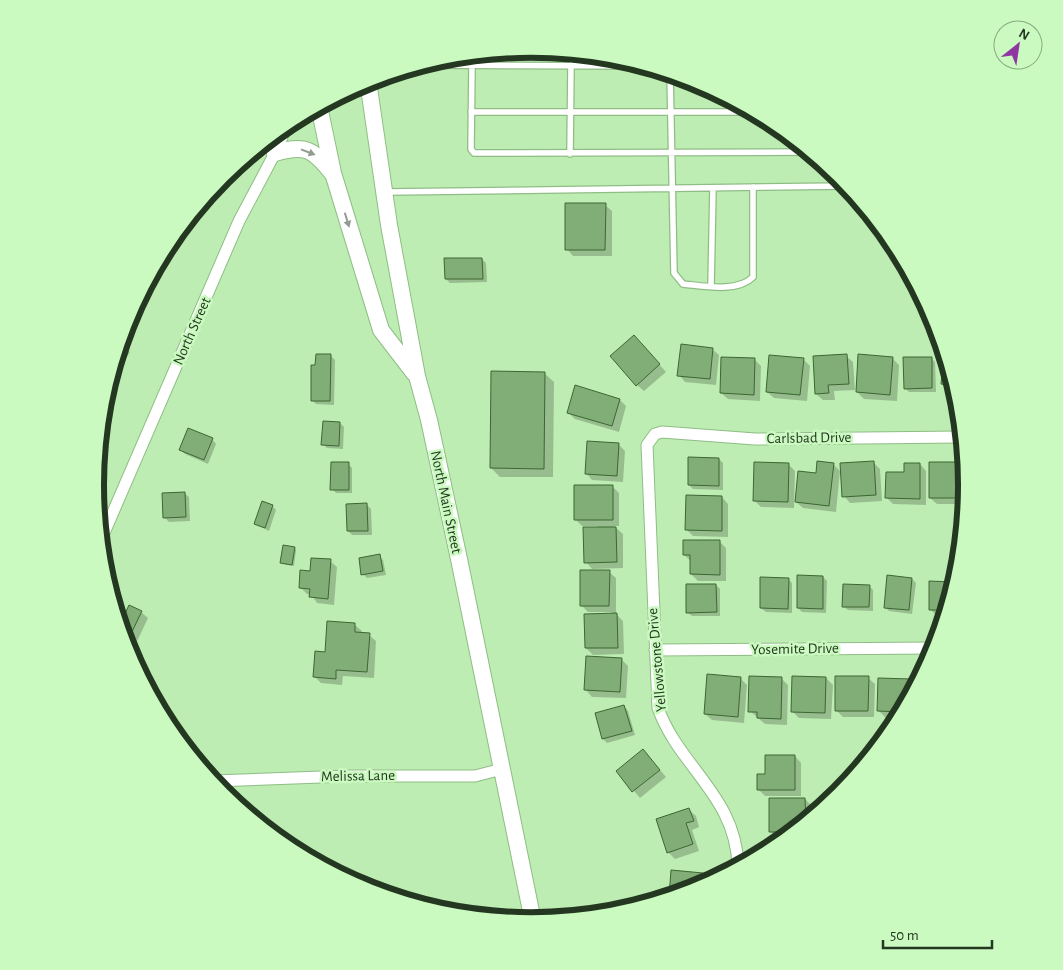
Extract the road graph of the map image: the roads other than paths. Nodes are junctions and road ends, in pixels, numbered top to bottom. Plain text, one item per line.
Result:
1 (454, 65) edge
2 (472, 65) junction
3 (571, 65) junction
4 (613, 66) edge
5 (670, 80) edge
6 (369, 90) edge
7 (471, 112) junction
8 (571, 112) junction
9 (671, 112) junction
10 (739, 112) edge
11 (321, 114) edge
12 (281, 139) edge
13 (799, 152) edge
14 (275, 153) junction
15 (672, 153) junction
16 (570, 154) junction
17 (333, 173) junction
18 (837, 186) edge
19 (754, 187) junction
20 (674, 188) junction
21 (713, 188) junction
22 (384, 192) junction
23 (711, 286) junction
24 (417, 376) junction
25 (655, 434) joint
26 (956, 437) edge
27 (107, 527) edge
28 (926, 648) edge
29 (655, 650) junction
30 (502, 769) junction
31 (223, 781) edge
32 (737, 860) edge
33 (531, 912) edge

1 - 2 lane
2 - 3 lane
2 - 7 lane
3 - 4 lane
3 - 8 lane
5 - 9 lane
6 - 22 main road, North Main Street
7 - 8 lane
7 - 16 lane
8 - 9 lane
8 - 16 lane
9 - 10 lane
9 - 15 lane
11 - 17 main road
12 - 14 street, North Street
13 - 15 lane
14 -> 17 main road
14 - 27 street, North Street
15 - 16 lane
15 - 20 lane
17 -> 24 main road
18 - 19 lane
19 - 21 lane
19 - 23 lane
20 - 21 lane
20 - 22 lane
20 - 23 lane
21 - 23 lane
22 - 24 main road, North Main Street
24 - 30 main road, North Main Street
25 - 26 street, Carlsbad Drive
25 - 29 street, Yellowstone Drive
28 - 29 street, Yosemite Drive
29 - 32 street, Yellowstone Drive
30 - 31 street, Melissa Lane
30 - 33 main road, North Main Street

